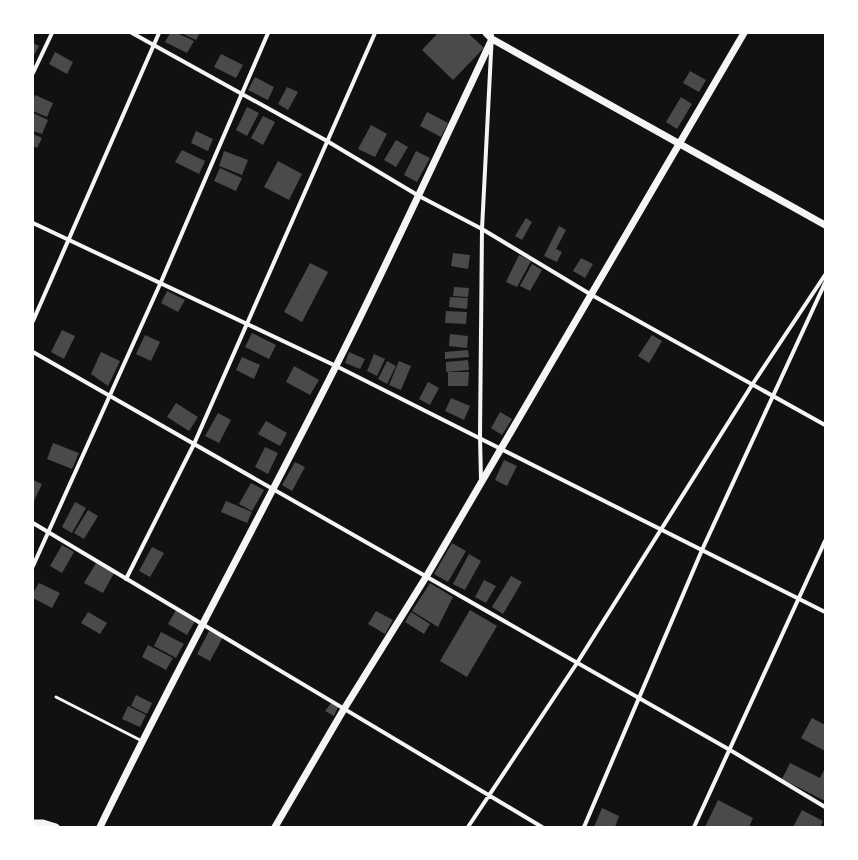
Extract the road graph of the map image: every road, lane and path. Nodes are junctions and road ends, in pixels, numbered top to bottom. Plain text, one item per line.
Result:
1 (52, 33) edge
2 (132, 33) edge
3 (159, 33) edge
4 (268, 33) edge
5 (375, 33) edge
6 (486, 33) edge
7 (744, 33) edge
8 (492, 36) edge
9 (153, 45) junction
10 (33, 73) edge
11 (242, 93) junction
12 (327, 141) junction
13 (679, 142) junction
14 (419, 196) junction
15 (33, 222) edge
16 (825, 226) edge
17 (482, 229) junction
18 (68, 240) junction
19 (825, 275) edge
20 (162, 282) junction
21 (825, 283) edge
22 (590, 294) junction
23 (33, 321) edge
24 (247, 323) junction
25 (33, 352) edge
26 (336, 366) junction
27 (752, 385) junction
28 (110, 396) junction
29 (774, 396) junction
30 (825, 425) edge
31 (480, 436) junction
32 (194, 444) junction
33 (502, 448) junction
34 (481, 482) junction
35 (273, 489) junction
36 (33, 523) edge
37 (660, 528) junction
38 (47, 532) junction
39 (825, 540) edge
40 (702, 550) junction
41 (33, 566) edge
42 (426, 577) junction
43 (126, 579) junction
44 (798, 598) junction
45 (825, 612) edge
46 (202, 624) junction
47 (576, 663) junction
48 (56, 697) dead end
49 (639, 698) junction
50 (344, 709) junction
51 (142, 741) junction
52 (730, 750) junction
53 (489, 795) junction
54 (825, 807) edge
55 (33, 823) edge
56 (56, 827) edge
57 (100, 827) edge
58 (275, 827) edge
59 (468, 827) edge
60 (542, 827) edge
61 (584, 827) edge
62 (694, 827) edge

1 - 10 street
2 - 9 street
3 - 9 street
4 - 11 street
5 - 12 street
6 - 8 street
7 - 13 street
8 - 13 street
8 - 14 street
8 - 17 street
9 - 11 street
9 - 18 street
11 - 12 street
11 - 20 street
12 - 14 street
12 - 24 street
13 - 16 street
13 - 22 street
14 - 17 street
14 - 26 street
15 - 18 street
17 - 22 street
17 - 31 street
18 - 20 street
18 - 23 street
19 - 27 street
20 - 24 street
20 - 28 street
21 - 29 street
22 - 27 street
22 - 33 street
24 - 26 street
24 - 32 street
25 - 28 street
26 - 31 street
26 - 35 street
27 - 29 street
27 - 37 street
28 - 32 street
28 - 38 street
29 - 30 street
29 - 40 street
31 - 33 street
31 - 34 street
32 - 35 street
32 - 43 street
33 - 34 street
33 - 37 street
34 - 42 street
35 - 42 street
35 - 46 street
36 - 38 street
37 - 40 street
37 - 47 street
38 - 41 street
38 - 43 street
39 - 44 street
40 - 44 street
40 - 49 street
42 - 47 street
42 - 50 street
43 - 46 street
44 - 45 street
44 - 52 street
46 - 50 street
46 - 51 street
47 - 49 street
47 - 53 street
48 - 51 lane
49 - 52 street
49 - 61 street
50 - 53 street
50 - 58 street
51 - 57 street
52 - 54 street
52 - 62 street
53 - 59 street
53 - 60 street
55 - 56 street

